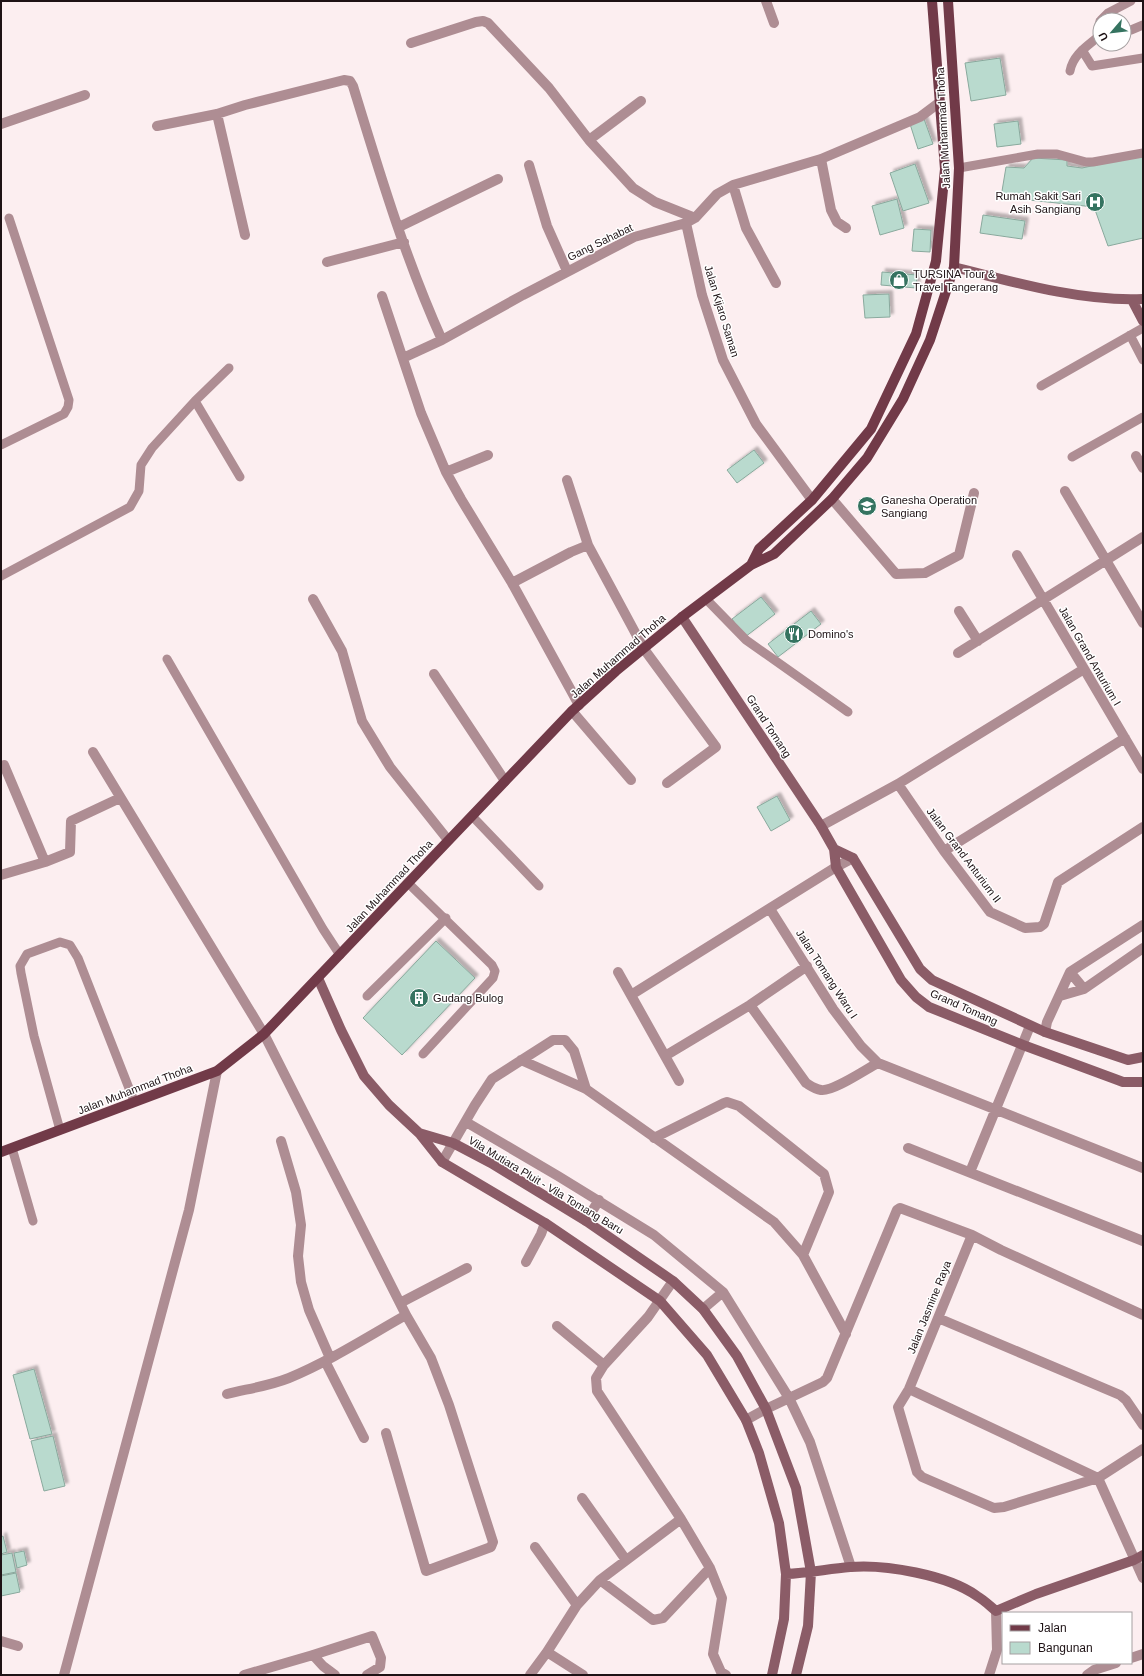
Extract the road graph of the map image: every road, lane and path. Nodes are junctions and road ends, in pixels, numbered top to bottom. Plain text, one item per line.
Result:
1 (766, 1) edge
2 (932, 1) edge
3 (948, 1) edge
4 (1131, 1) edge
5 (1110, 12) edge
6 (774, 23) dead end
7 (1143, 25) edge
8 (1132, 30) edge
9 (1092, 42) edge
10 (411, 43) dead end
11 (1082, 50) junction
12 (1140, 59) edge
13 (1143, 68) edge
14 (1070, 71) dead end
15 (85, 95) dead end
16 (641, 101) dead end
17 (940, 102) junction
18 (217, 114) junction
19 (1, 124) edge
20 (158, 126) dead end
21 (589, 140) junction
22 (1143, 153) edge
23 (821, 159) junction
24 (529, 165) dead end
25 (959, 168) junction
26 (945, 169) junction
27 (498, 179) dead end
28 (733, 185) junction
29 (10, 218) dead end
30 (695, 218) junction
31 (686, 223) junction
32 (399, 227) junction
33 (846, 228) dead end
34 (245, 235) dead end
35 (404, 242) junction
36 (327, 262) dead end
37 (954, 267) junction
38 (567, 272) junction
39 (776, 283) dead end
40 (382, 296) dead end
41 (1143, 299) edge
42 (1132, 300) junction
43 (1143, 321) edge
44 (1143, 328) edge
45 (916, 334) junction
46 (1130, 335) junction
47 (442, 340) junction
48 (930, 340) junction
49 (403, 358) junction
50 (1143, 360) edge
51 (229, 368) dead end
52 (1041, 386) dead end
53 (196, 401) junction
54 (1143, 417) edge
55 (1, 445) edge
56 (488, 455) dead end
57 (1136, 456) dead end
58 (1072, 458) dead end
59 (1143, 468) edge
60 (446, 472) junction
61 (240, 477) dead end
62 (567, 480) dead end
63 (1065, 491) dead end
64 (974, 493) dead end
65 (832, 499) junction
66 (812, 500) junction
67 (1143, 537) edge
68 (588, 545) junction
69 (1017, 555) dead end
70 (1106, 560) junction
71 (751, 565) junction
72 (1, 576) edge
73 (512, 583) junction
74 (313, 599) dead end
75 (706, 599) junction
76 (1044, 600) junction
77 (959, 611) dead end
78 (682, 617) junction
79 (1143, 623) edge
80 (978, 641) junction
81 (644, 649) junction
82 (958, 653) dead end
83 (167, 659) dead end
84 (1084, 669) junction
85 (434, 674) dead end
86 (576, 708) junction
87 (848, 712) dead end
88 (1125, 738) junction
89 (92, 752) dead end
90 (4, 765) dead end
91 (1143, 769) edge
92 (631, 780) dead end
93 (505, 781) junction
94 (666, 783) dead end
95 (898, 784) junction
96 (120, 798) junction
97 (472, 816) junction
98 (821, 826) junction
99 (1143, 827) edge
100 (448, 840) junction
101 (834, 850) junction
102 (944, 851) junction
103 (853, 858) junction
104 (45, 862) junction
105 (836, 867) junction
106 (1, 874) edge
107 (408, 883) junction
108 (539, 886) dead end
109 (770, 909) junction
110 (446, 918) junction
111 (1143, 925) edge
112 (1143, 948) edge
113 (340, 955) junction
114 (807, 966) junction
115 (618, 972) dead end
116 (1070, 972) junction
117 (318, 978) junction
118 (1084, 989) junction
119 (631, 995) junction
120 (367, 996) dead end
121 (1060, 996) junction
122 (750, 1005) junction
123 (1030, 1026) junction
124 (1045, 1032) junction
125 (264, 1034) junction
126 (1023, 1045) junction
127 (423, 1054) dead end
128 (665, 1056) junction
129 (1143, 1057) edge
130 (521, 1060) junction
131 (878, 1062) junction
132 (217, 1071) junction
133 (679, 1082) dead end
134 (1143, 1082) edge
135 (586, 1089) junction
136 (134, 1101) junction
137 (995, 1109) junction
138 (466, 1122) junction
139 (60, 1130) junction
140 (419, 1133) junction
141 (654, 1138) junction
142 (281, 1140) dead end
143 (453, 1143) junction
144 (12, 1148) junction
145 (908, 1148) dead end
146 (1, 1152) edge
147 (442, 1162) junction
148 (1143, 1168) edge
149 (970, 1172) junction
150 (599, 1200) junction
151 (33, 1221) dead end
152 (586, 1221) junction
153 (545, 1223) junction
154 (972, 1235) junction
155 (1143, 1240) edge
156 (803, 1255) junction
157 (526, 1262) dead end
158 (467, 1268) dead end
159 (673, 1281) junction
160 (723, 1292) junction
161 (660, 1301) junction
162 (400, 1302) junction
163 (703, 1309) junction
164 (406, 1315) junction
165 (1143, 1315) edge
166 (938, 1318) junction
167 (557, 1326) dead end
168 (846, 1334) junction
169 (327, 1360) junction
170 (604, 1365) junction
171 (909, 1389) junction
172 (226, 1394) dead end
173 (789, 1398) junction
174 (766, 1409) junction
175 (746, 1420) junction
176 (1143, 1425) edge
177 (386, 1433) dead end
178 (364, 1438) dead end
179 (1143, 1449) edge
180 (1098, 1478) junction
181 (582, 1498) dead end
182 (681, 1519) junction
183 (535, 1547) dead end
184 (1139, 1557) edge
185 (626, 1560) junction
186 (851, 1567) junction
187 (710, 1568) junction
188 (811, 1572) junction
189 (786, 1574) junction
190 (1143, 1578) edge
191 (600, 1580) junction
192 (577, 1605) junction
193 (996, 1611) junction
194 (1, 1641) edge
195 (18, 1646) dead end
196 (547, 1652) junction
197 (1143, 1654) edge
198 (313, 1655) junction
199 (1132, 1658) edge
200 (1113, 1664) edge
201 (64, 1675) edge
202 (244, 1675) edge
203 (335, 1675) edge
204 (367, 1675) edge
205 (530, 1675) edge
206 (583, 1675) edge
207 (726, 1675) edge
208 (772, 1675) edge
209 (796, 1675) edge
210 (989, 1675) edge
211 (1087, 1675) edge

1 - 6 street
2 - 17 main road, Jalan Muhammad Thoha
3 - 25 main road, Jalan Muhammad Thoha
4 - 5 lane
7 - 8 lane
9 - 11 lane
10 - 21 street
11 - 12 lane
11 - 14 lane
12 - 13 lane
15 - 19 street
16 - 21 street
17 - 23 street, Gang Sahabat
17 - 26 main road, Jalan Muhammad Thoha
18 - 20 street
18 - 32 street
18 - 34 street
21 - 30 street
22 - 25 lane
23 - 28 street, Gang Sahabat
23 - 33 street
24 - 38 street
25 - 26 main road
25 - 37 main road, Jalan Muhammad Thoha
26 - 45 main road, Jalan Muhammad Thoha
27 - 32 street
28 - 30 street, Gang Sahabat
28 - 39 street
29 - 55 lane
30 - 31 street, Gang Sahabat
31 - 38 street, Gang Sahabat
31 - 66 street, Jalan Kijaro Saman
32 - 35 street
35 - 36 street
35 - 47 street
37 - 42 street
37 - 48 main road, Jalan Muhammad Thoha
38 - 47 street, Gang Sahabat
40 - 49 street
41 - 42 street
42 - 43 street
44 - 46 lane
45 - 48 main road
45 - 66 main road, Jalan Muhammad Thoha
46 - 50 lane
46 - 52 lane
47 - 49 street, Gang Sahabat
48 - 65 main road, Jalan Muhammad Thoha
49 - 60 street
51 - 53 lane
53 - 61 lane
53 - 72 lane
54 - 58 lane
56 - 60 street
57 - 59 street
60 - 73 street
62 - 68 street
63 - 70 street
64 - 65 street
65 - 71 main road, Jalan Muhammad Thoha
66 - 71 main road, Jalan Muhammad Thoha
67 - 70 street
68 - 73 street
68 - 81 street
69 - 76 street, Jalan Grand Anturium I
70 - 76 street
70 - 79 street
71 - 75 main road, Jalan Muhammad Thoha
73 - 86 street
74 - 100 street
75 - 78 main road, Jalan Muhammad Thoha
75 - 87 lane
76 - 80 street
76 - 84 street, Jalan Grand Anturium I
77 - 80 street
78 - 81 main road, Jalan Muhammad Thoha
78 - 98 street, Grand Tomang
80 - 82 street
81 - 86 main road, Jalan Muhammad Thoha
81 - 94 street
83 - 113 lane
84 - 88 street, Jalan Grand Anturium I
84 - 95 street
85 - 93 street
86 - 92 street
86 - 93 main road, Jalan Muhammad Thoha
88 - 91 street, Jalan Grand Anturium I
88 - 102 street
89 - 96 street
90 - 104 street
93 - 97 main road, Jalan Muhammad Thoha
95 - 98 street
95 - 102 street, Jalan Grand Anturium II
96 - 104 street
96 - 125 street
97 - 100 main road, Jalan Muhammad Thoha
97 - 108 lane
98 - 101 street, Grand Tomang
99 - 102 street, Jalan Grand Anturium II
100 - 107 main road, Jalan Muhammad Thoha
101 - 103 street
101 - 105 street, Grand Tomang
103 - 105 street
103 - 123 street, Grand Tomang
104 - 106 street
105 - 109 street
105 - 126 street, Grand Tomang
107 - 110 lane
107 - 113 main road, Jalan Muhammad Thoha
109 - 114 street, Jalan Tomang Waru I
109 - 119 street
110 - 120 lane
110 - 127 lane
111 - 116 street
112 - 118 street
113 - 117 main road, Jalan Muhammad Thoha
114 - 122 street
114 - 131 street, Jalan Tomang Waru I
115 - 119 street
116 - 118 street
116 - 121 street
117 - 125 main road, Jalan Muhammad Thoha
117 - 140 street, Vila Mutiara Pluit - Vila Tomang Baru
118 - 121 street
119 - 128 street
121 - 124 street
122 - 128 street
122 - 131 street
123 - 124 street, Grand Tomang
123 - 126 street
124 - 129 street, Grand Tomang
125 - 132 main road, Jalan Muhammad Thoha
125 - 162 street
126 - 134 street, Grand Tomang
126 - 137 street
128 - 133 street
130 - 135 street
130 - 135 street
130 - 138 street
131 - 137 street, Jalan Tomang Waru I
132 - 136 main road, Jalan Muhammad Thoha
132 - 201 street
135 - 141 street
136 - 139 main road, Jalan Muhammad Thoha
136 - 139 lane
137 - 148 street, Jalan Tomang Waru I
137 - 149 street
138 - 143 street
138 - 150 street
139 - 144 main road, Jalan Muhammad Thoha
140 - 143 street, Vila Mutiara Pluit - Vila Tomang Baru
140 - 147 street, Vila Mutiara Pluit - Vila Tomang Baru
141 - 156 street
141 - 156 street
142 - 169 street
143 - 147 street
143 - 152 street, Vila Mutiara Pluit - Vila Tomang Baru
144 - 146 main road, Jalan Muhammad Thoha
144 - 151 lane
145 - 149 street
147 - 153 street, Vila Mutiara Pluit - Vila Tomang Baru
149 - 155 street
150 - 152 street
150 - 160 street
152 - 159 street, Vila Mutiara Pluit - Vila Tomang Baru
153 - 157 street
153 - 161 street, Vila Mutiara Pluit - Vila Tomang Baru
154 - 165 street
154 - 166 street, Jalan Jasmine Raya
154 - 168 street
156 - 168 street
158 - 162 street
159 - 161 street
159 - 163 street, Vila Mutiara Pluit - Vila Tomang Baru
160 - 163 street
160 - 173 street
161 - 170 street
161 - 175 street, Vila Mutiara Pluit - Vila Tomang Baru
162 - 164 street
163 - 174 street, Vila Mutiara Pluit - Vila Tomang Baru
164 - 169 street
164 - 177 street
166 - 171 street, Jalan Jasmine Raya
166 - 176 street
167 - 170 street
168 - 173 street
169 - 172 street
169 - 178 street
170 - 182 street
171 - 180 street
171 - 180 street, Jalan Jasmine Raya
173 - 174 street
173 - 186 street
174 - 175 street
174 - 188 street, Vila Mutiara Pluit - Vila Tomang Baru
175 - 189 street, Vila Mutiara Pluit - Vila Tomang Baru
179 - 180 street, Jalan Jasmine Raya
180 - 184 street
181 - 185 street
182 - 185 street
182 - 187 street
183 - 192 street
184 - 190 street
184 - 193 street
185 - 191 street
186 - 188 street
186 - 193 street
187 - 191 street
187 - 207 street
188 - 189 street
188 - 209 street, Vila Mutiara Pluit - Vila Tomang Baru
189 - 208 street, Vila Mutiara Pluit - Vila Tomang Baru
191 - 192 street
192 - 196 street
193 - 210 street
194 - 195 street
196 - 205 street
196 - 206 street
197 - 199 street
198 - 202 street
198 - 203 street
198 - 204 street
200 - 211 street

